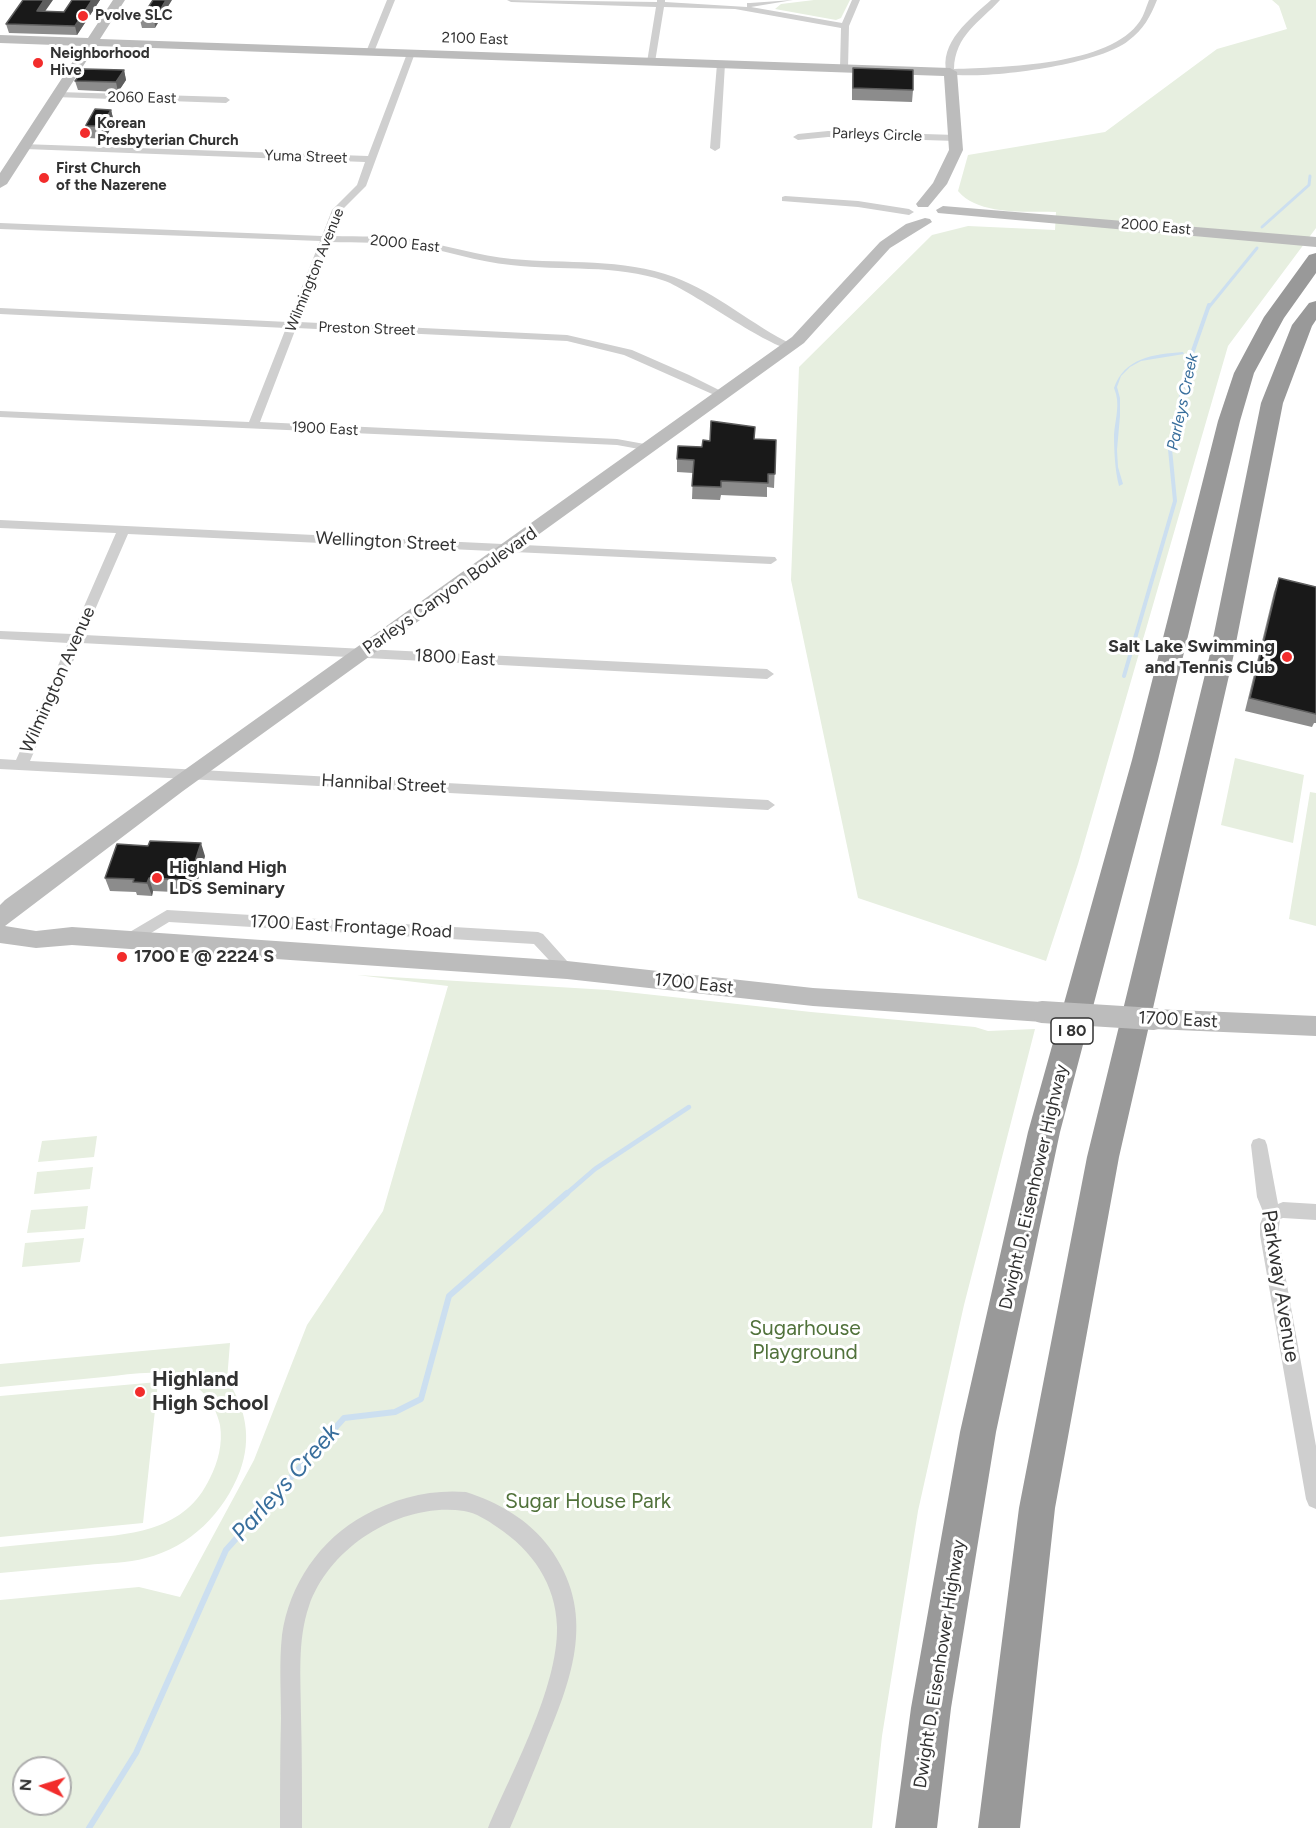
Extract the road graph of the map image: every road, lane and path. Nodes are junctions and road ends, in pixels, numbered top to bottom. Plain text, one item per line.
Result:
1 (119, 0) edge
2 (392, 0) edge
3 (511, 0) edge
4 (789, 0) edge
5 (856, 0) edge
6 (996, 0) edge
7 (1153, 0) edge
8 (661, 2) edge
9 (735, 7) junction
10 (845, 26) junction
11 (0, 39) edge
12 (92, 42) junction
13 (370, 52) junction
14 (411, 53) junction
15 (651, 62) junction
16 (721, 64) junction
17 (843, 68) junction
18 (950, 72) junction
19 (58, 95) junction
20 (226, 100) dead end
21 (798, 137) dead end
22 (956, 141) junction
23 (25, 146) junction
24 (715, 148) dead end
25 (371, 159) junction
26 (0, 184) edge
27 (940, 184) junction
28 (785, 199) dead end
29 (923, 204) junction
30 (942, 212) junction
31 (909, 213) junction
32 (925, 222) junction
33 (0, 226) edge
34 (326, 238) junction
35 (885, 245) junction
36 (1315, 254) edge
37 (1316, 307) edge
38 (0, 311) edge
39 (292, 326) junction
40 (789, 347) junction
41 (723, 395) junction
42 (0, 414) edge
43 (253, 426) junction
44 (650, 448) junction
45 (0, 524) edge
46 (124, 529) junction
47 (510, 548) junction
48 (771, 560) dead end
49 (0, 635) edge
50 (76, 639) junction
51 (362, 653) junction
52 (767, 674) dead end
53 (0, 764) edge
54 (21, 765) junction
55 (195, 774) junction
56 (768, 805) dead end
57 (0, 920) edge
58 (0, 932) edge
59 (1316, 1026) edge
60 (1259, 1145) dead end
61 (1316, 1212) edge
62 (1273, 1214) junction
63 (1310, 1432) edge
64 (1316, 1499) edge
65 (291, 1828) edge
66 (499, 1828) edge
67 (916, 1828) edge
68 (999, 1828) edge

1 - 12 street
2 - 13 street
3 - 8 street
4 - 9 street
5 - 10 street
6 - 18 street
7 - 18 street
8 - 9 street
8 - 15 street
9 - 10 street
10 - 17 street
11 - 12 street, 2100 East
12 - 13 street, 2100 East
12 - 19 street
13 - 14 street, 2100 East
14 - 15 street, 2100 East
14 - 25 street, Wilmington Avenue
15 - 16 street, 2100 East
16 - 17 street, 2100 East
16 - 24 street
17 - 18 street, 2100 East
18 - 22 street
19 - 20 street, 2060 East
19 - 23 street
21 - 22 street, Parleys Circle
22 - 27 street
23 - 25 street, Yuma Street
23 - 26 street
25 - 34 street, Wilmington Avenue
27 - 29 street
27 - 30 street
28 - 31 street
29 - 30 street
29 - 31 street, Parleys Canyon Boulevard
30 - 32 street, Parleys Canyon Boulevard
30 - 36 street, 2000 East
31 - 32 street
31 - 35 street, Parleys Canyon Boulevard
32 - 35 street, Parleys Canyon Boulevard
33 - 34 street, 2000 East
34 - 39 street, Wilmington Avenue
34 - 40 street, 2000 East
35 - 40 street, Parleys Canyon Boulevard
36 - 67 highway, Dwight D. Eisenhower Highway / I 80
37 - 68 highway
38 - 39 street, Preston Street
39 - 41 street, Preston Street
39 - 43 street, Wilmington Avenue
40 - 41 street, Parleys Canyon Boulevard
41 - 44 street, Parleys Canyon Boulevard
42 - 43 street, 1900 East
43 - 44 street, 1900 East
44 - 47 street, Parleys Canyon Boulevard
45 - 46 street, Wellington Street
46 - 47 street, Wellington Street
46 - 50 street, Wilmington Avenue
47 - 48 street, Wellington Street
47 - 51 street, Parleys Canyon Boulevard
49 - 50 street, 1800 East
50 - 51 street, 1800 East
50 - 54 street, Wilmington Avenue
51 - 52 street, 1800 East
51 - 55 street, Parleys Canyon Boulevard
53 - 54 street, Hannibal Street
54 - 55 street, Hannibal Street
55 - 56 street, Hannibal Street
55 - 57 street, Parleys Canyon Boulevard
58 - 59 street, 1700 East, bridge
60 - 62 street, Parkway Avenue
61 - 62 street
62 - 63 street, Parkway Avenue
63 - 64 street, Parkway Avenue
65 - 66 street

